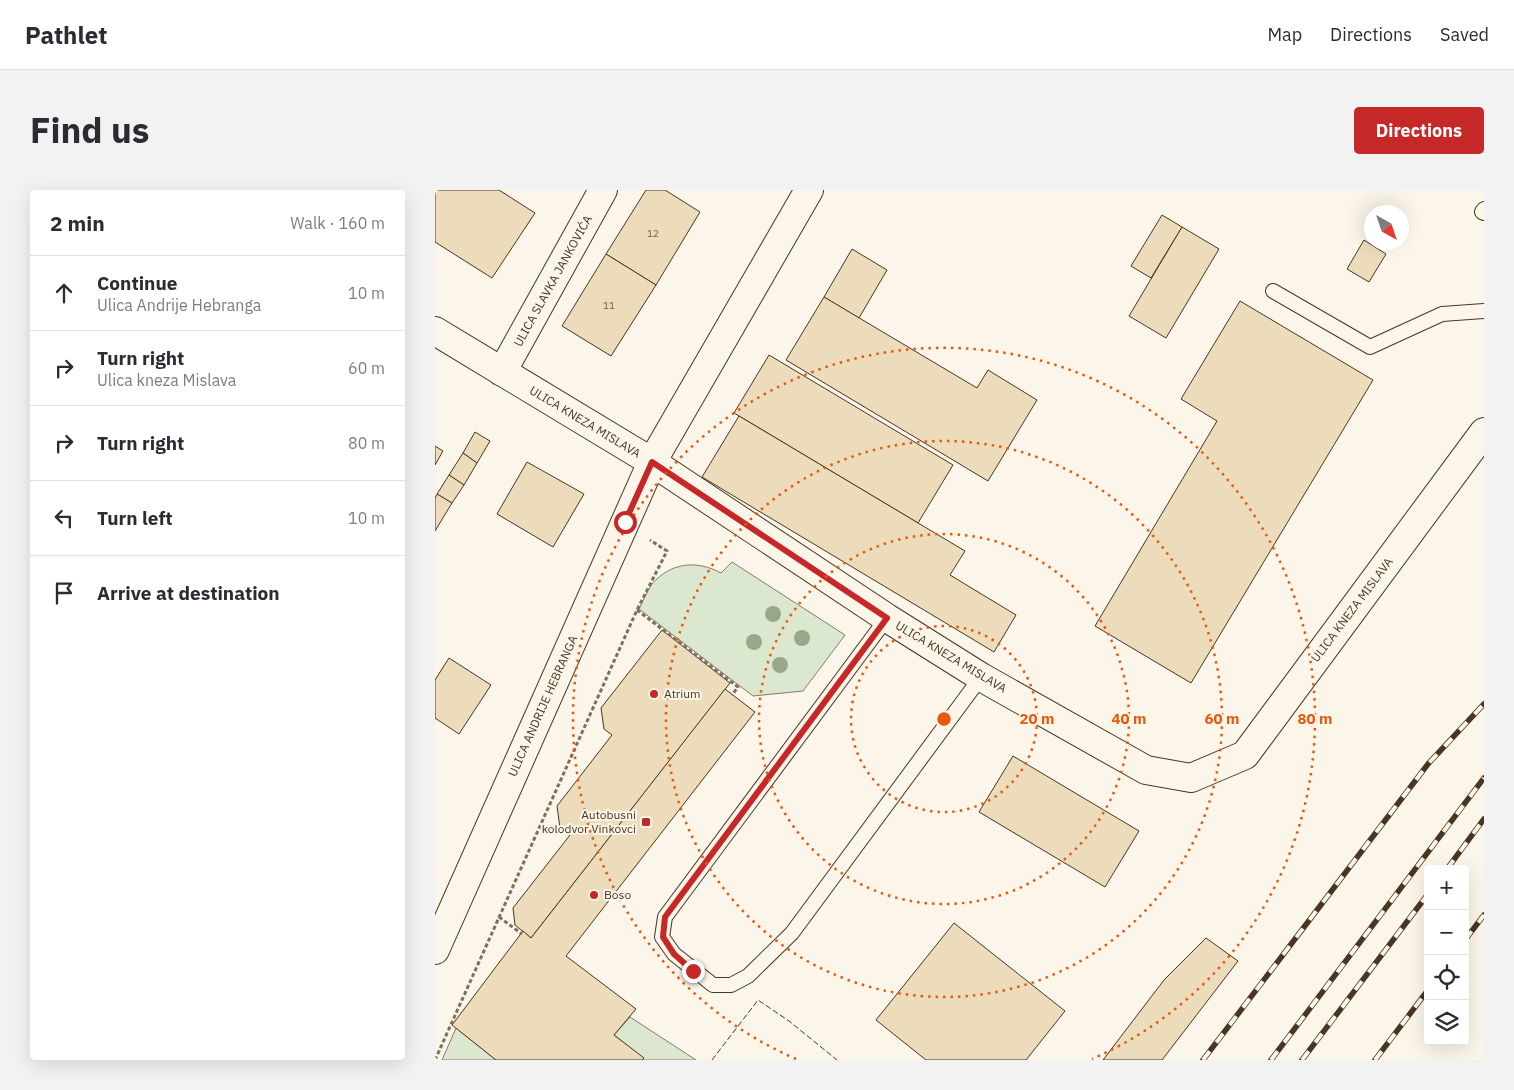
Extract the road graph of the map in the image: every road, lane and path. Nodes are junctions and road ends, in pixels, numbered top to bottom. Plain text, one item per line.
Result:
1 (603, 190) edge
2 (809, 190) edge
3 (1484, 209) edge
4 (1484, 213) edge
5 (1273, 291) dead end
6 (1484, 311) edge
7 (435, 331) edge
8 (502, 372) junction
9 (1484, 432) edge
10 (652, 462) junction
11 (625, 522) junction
12 (637, 610) junction
13 (887, 618) junction
14 (981, 676) junction
15 (732, 695) dead end
16 (499, 916) junction
17 (521, 934) dead end
18 (435, 950) edge
19 (435, 1060) edge

1 - 8 street, ULICA SLAVKA JANKOVIĆA
2 - 10 street, ULICA ANDRIJE HEBRANGA
3 - 4 lane
5 - 6 lane
7 - 8 street, ULICA KNEZA MISLAVA
8 - 10 street, ULICA KNEZA MISLAVA
9 - 14 street, ULICA KNEZA MISLAVA
10 - 11 street, ULICA ANDRIJE HEBRANGA
10 - 13 street, ULICA KNEZA MISLAVA
11 - 12 path
11 - 18 street, ULICA ANDRIJE HEBRANGA
12 - 15 path
12 - 16 path
13 - 14 street, ULICA KNEZA MISLAVA
13 - 14 lane
16 - 17 path
16 - 19 path

